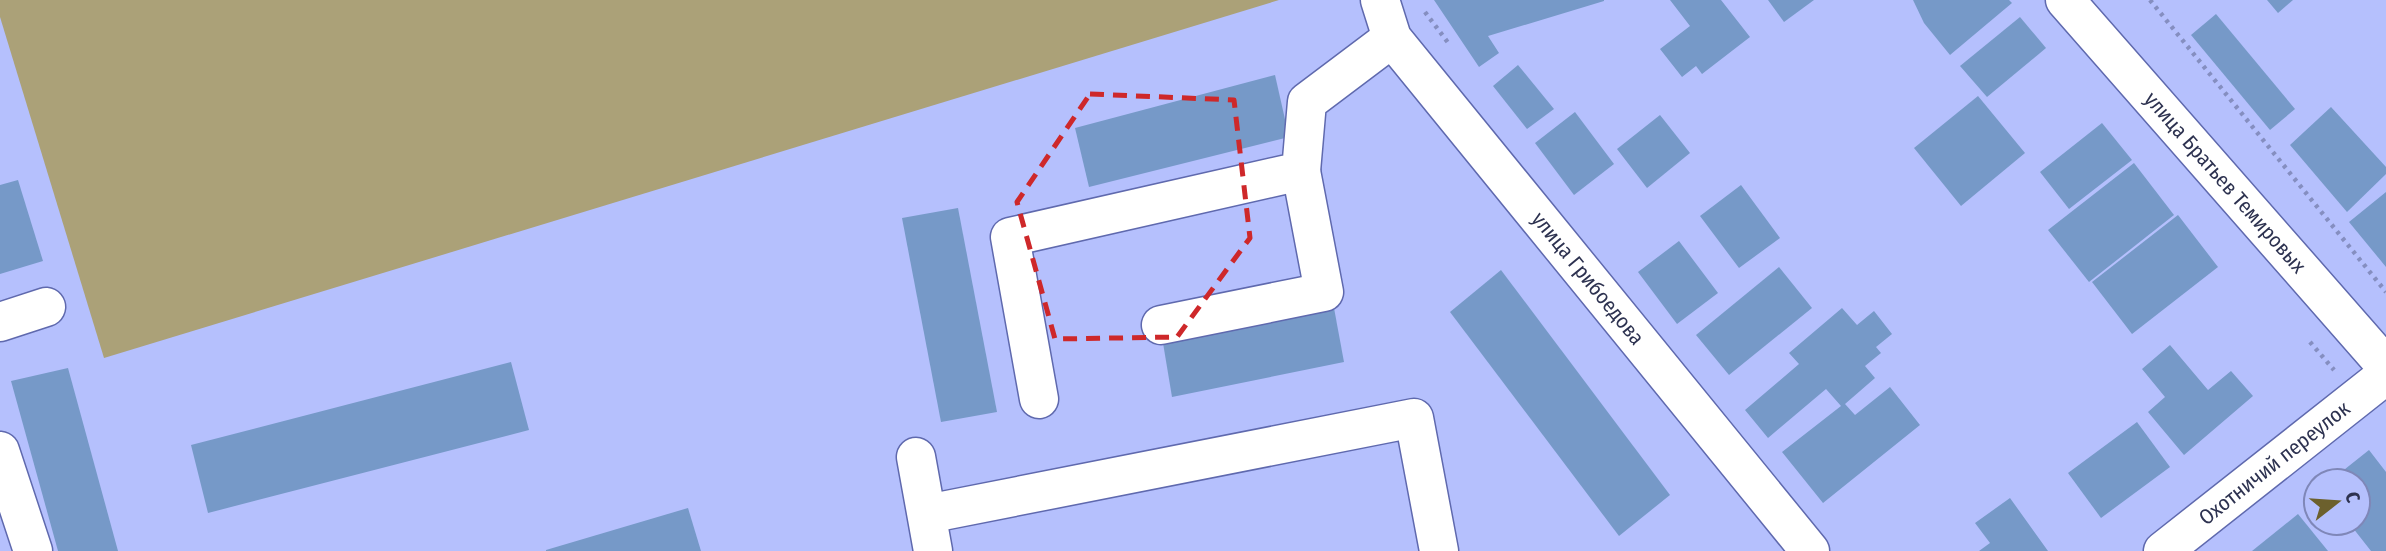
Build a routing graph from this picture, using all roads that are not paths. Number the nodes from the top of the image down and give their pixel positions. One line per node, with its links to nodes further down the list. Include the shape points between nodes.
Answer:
1 (1380, 0): 3 (street, улица Грибоедова)
2 (2065, 0): 8 (street, улица Братьев Темировых)
3 (1392, 38): 4 (street, via 1307,102); 17 (street, улица Грибоедова)
4 (1301, 171): 7 (street, via 1324,292); 10 (street, via 1010,237)
5 (46, 307): 6 (street)
6 (0, 322)
7 (1161, 326)
8 (2386, 366)
9 (2386, 375): 18 (street, Охотничий переулок)
10 (1039, 399)
11 (0, 451): 14 (street)
12 (916, 457): 13 (street)
13 (927, 514): 15 (street); 16 (street, via 1414,418)
14 (33, 551)
15 (933, 551)
16 (1439, 551)
17 (1810, 551)
18 (2163, 551)

